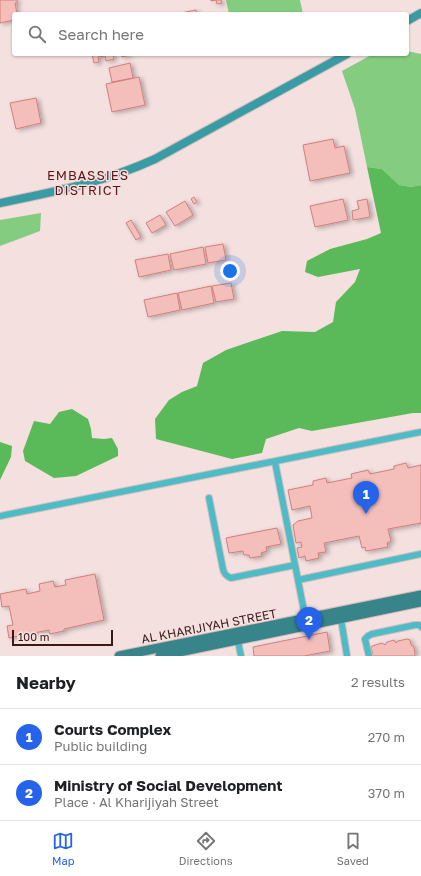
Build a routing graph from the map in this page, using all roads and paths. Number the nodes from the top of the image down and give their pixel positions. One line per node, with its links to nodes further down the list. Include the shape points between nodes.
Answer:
1 (421, 13): 2 (street)
2 (409, 20)
3 (343, 56): 4 (street, via 139,166 78,186)
4 (0, 203)
5 (421, 432): 6 (street)
6 (275, 462): 8 (street); 10 (street)
7 (209, 498): 10 (street, via 224,574 227,577)
8 (0, 516)
9 (421, 554): 11 (street)
10 (295, 565): 11 (street)
11 (298, 580): 19 (street)
12 (421, 595): 13 (main road, AL KHARIJIYAH STREET)
13 (408, 598): 14 (main road); 16 (main road, AL KHARIJIYAH STREET)
14 (421, 599)
15 (421, 602): 18 (main road, AL KHARIJIYAH STREET)
16 (366, 606): 17 (main road, AL KHARIJIYAH STREET); 18 (main road, via 344,615)
17 (315, 617): 18 (main road, via 336,616); 19 (main road, AL KHARIJIYAH STREET)
18 (341, 619): 19 (main road, AL KHARIJIYAH STREET); 29 (street)
19 (306, 622): 20 (main road, AL KHARIJIYAH STREET); 24 (main road, AL KHARIJIYAH STREET)
20 (274, 625): 22 (main road, AL KHARIJIYAH STREET); 24 (main road, via 266,630 243,636)
21 (421, 627): 30 (street, via 416,625 368,636 365,639)
22 (205, 639): 23 (main road, AL KHARIJIYAH STREET); 24 (main road)
23 (193, 641): 25 (main road, AL KHARIJIYAH STREET); 26 (main road, via 185,647)
24 (238, 641): 27 (main road, AL KHARIJIYAH STREET); 28 (street)
25 (119, 656)
26 (143, 656)
27 (160, 656)
28 (241, 656)
29 (347, 656)
30 (369, 656)

